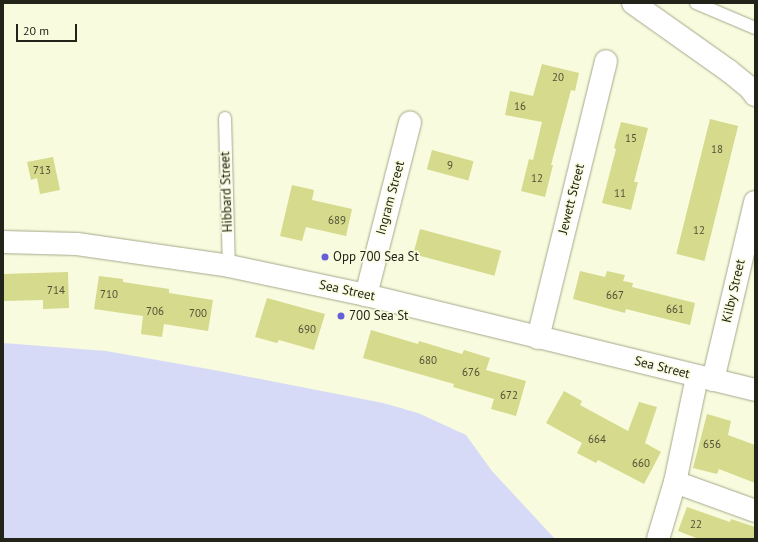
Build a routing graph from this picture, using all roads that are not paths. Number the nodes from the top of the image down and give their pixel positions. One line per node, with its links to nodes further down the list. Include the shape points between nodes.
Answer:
1 (696, 3): 3 (lane)
2 (638, 4): 5 (street, via 729,71)
3 (755, 28)
4 (606, 61): 12 (street, Jewett Street)
5 (755, 95)
6 (224, 118): 10 (lane, Hibbard Street)
7 (410, 123): 11 (street, Ingram Street)
8 (755, 202): 13 (street, Kilby Street)
9 (3, 242): 10 (street, Sea Street, via 77,244)
10 (229, 266): 11 (street, Sea Street)
11 (366, 295): 12 (street, Sea Street)
12 (538, 338): 13 (street, Sea Street)
13 (705, 378): 14 (street, Sea Street); 15 (street, Kilby Street)
14 (755, 390)
15 (675, 482): 16 (street); 17 (street, Kilby Street)
16 (755, 511)
17 (658, 539)

